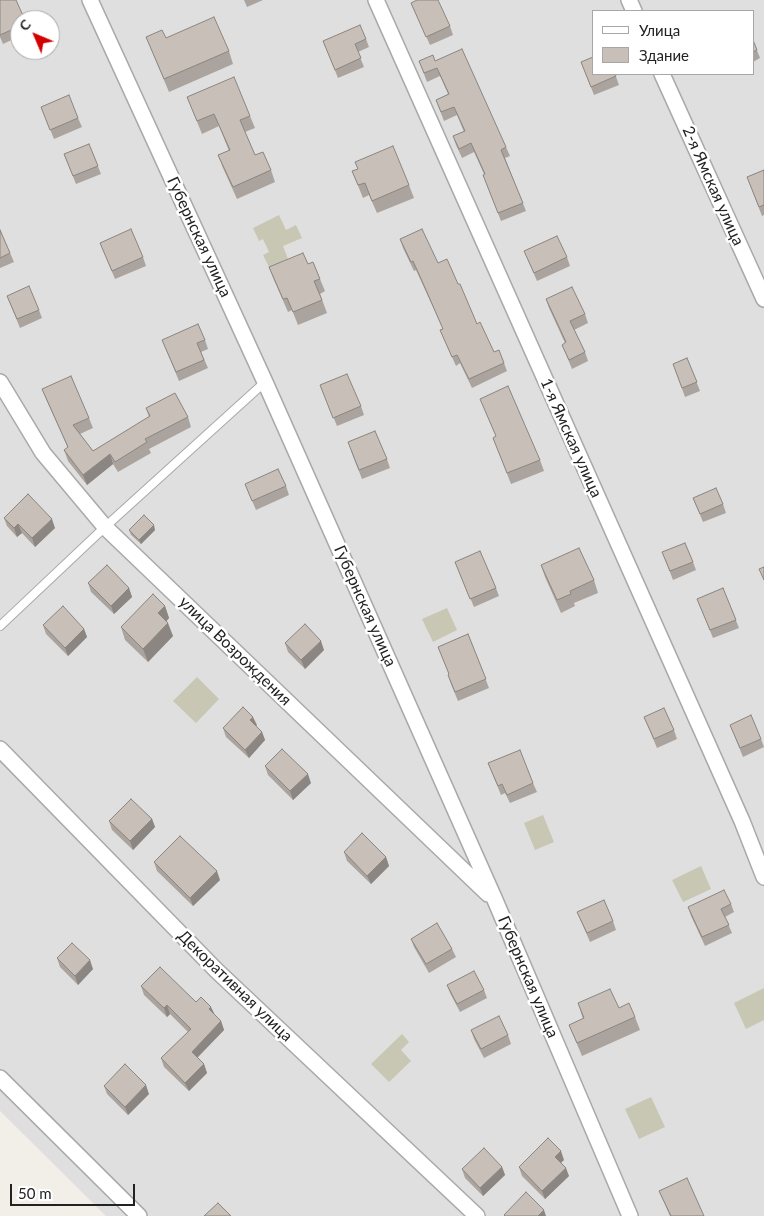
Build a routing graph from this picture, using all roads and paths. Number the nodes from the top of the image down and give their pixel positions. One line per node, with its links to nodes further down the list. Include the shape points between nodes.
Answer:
1 (90, 0): 6 (street, Губернская улица)
2 (376, 0): 10 (street, 1-я Ямская улица, via 742,821)
3 (662, 75): 4 (street, 2-я Ямская улица)
4 (764, 299)
5 (0, 382): 7 (street, улица Возрождения, via 42,453)
6 (266, 382): 7 (lane); 11 (street, Губернская улица)
7 (105, 527): 8 (lane); 11 (street, улица Возрождения)
8 (0, 626)
9 (0, 749): 14 (street, Декоративная улица, via 216,970)
10 (764, 877)
11 (495, 900): 15 (street, Губернская улица)
12 (0, 1078): 13 (street)
13 (139, 1216)
14 (477, 1216)
15 (630, 1216)

